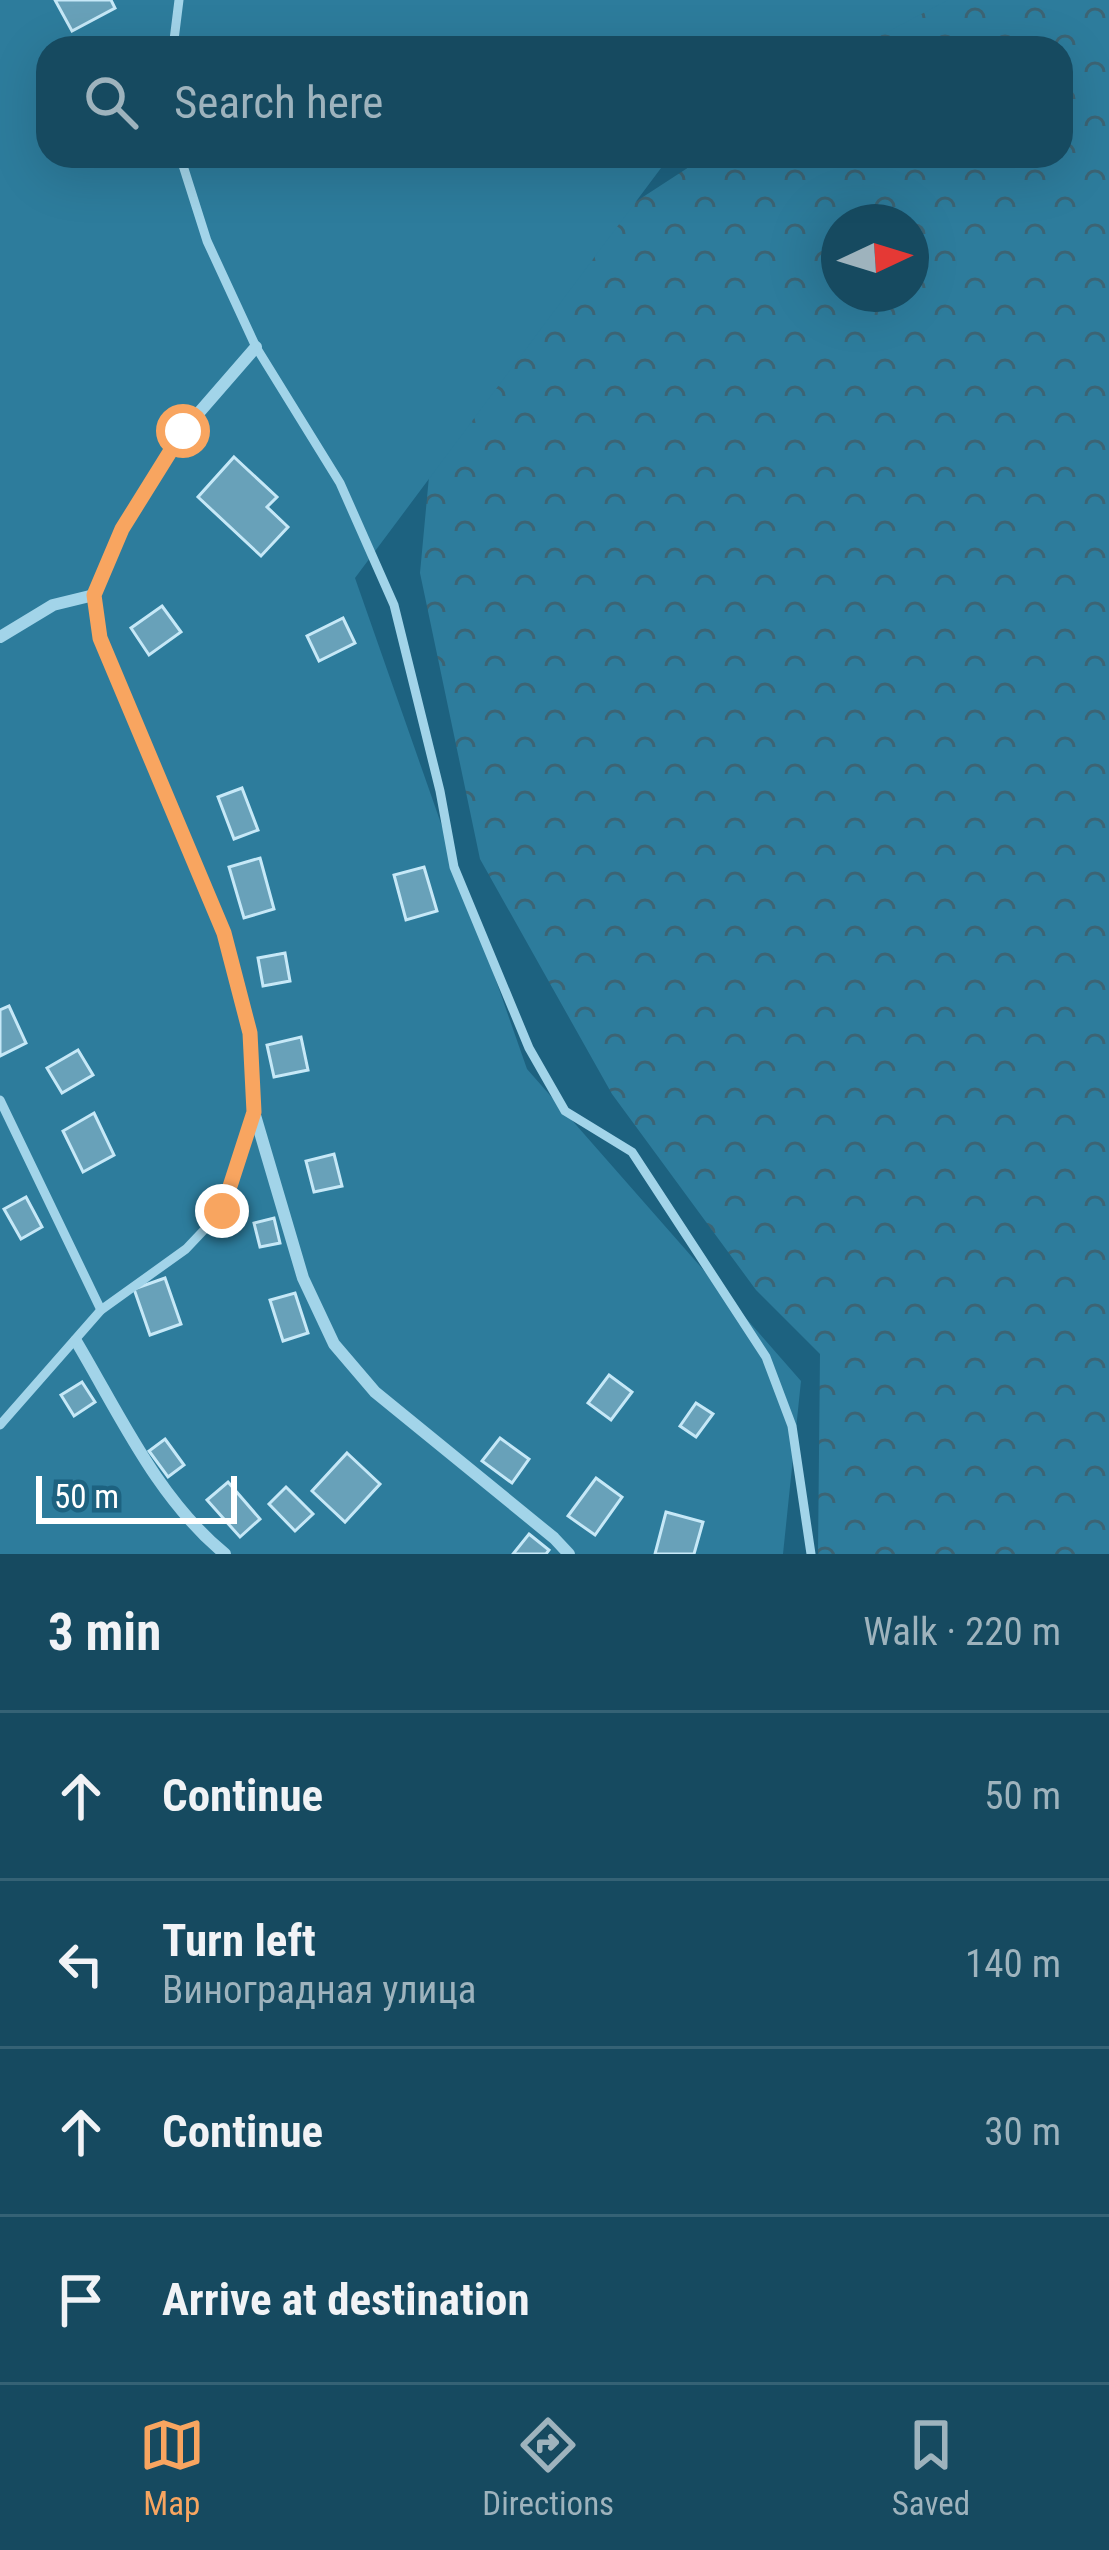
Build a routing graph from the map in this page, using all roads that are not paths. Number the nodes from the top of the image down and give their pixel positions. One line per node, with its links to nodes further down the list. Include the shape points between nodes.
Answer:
1 (179, 0): 2 (lane)
2 (174, 36)
3 (184, 168): 4 (lane)
4 (256, 347): 5 (street, via 183,431 122,529); 14 (lane, via 340,483 394,605 454,867 529,1048 566,1111 632,1152 766,1357 792,1426)
5 (94, 595): 6 (street, via 53,605); 8 (street, via 100,638 224,933 250,1033)
6 (0, 637)
7 (0, 1100): 9 (lane)
8 (254, 1112): 9 (lane, via 222,1211 186,1250); 13 (street, via 303,1278 334,1344 375,1392)
9 (101, 1310): 10 (lane)
10 (76, 1340): 11 (lane); 12 (street, via 160,1484)
11 (0, 1425)
12 (225, 1554)
13 (569, 1554)
14 (812, 1554)

